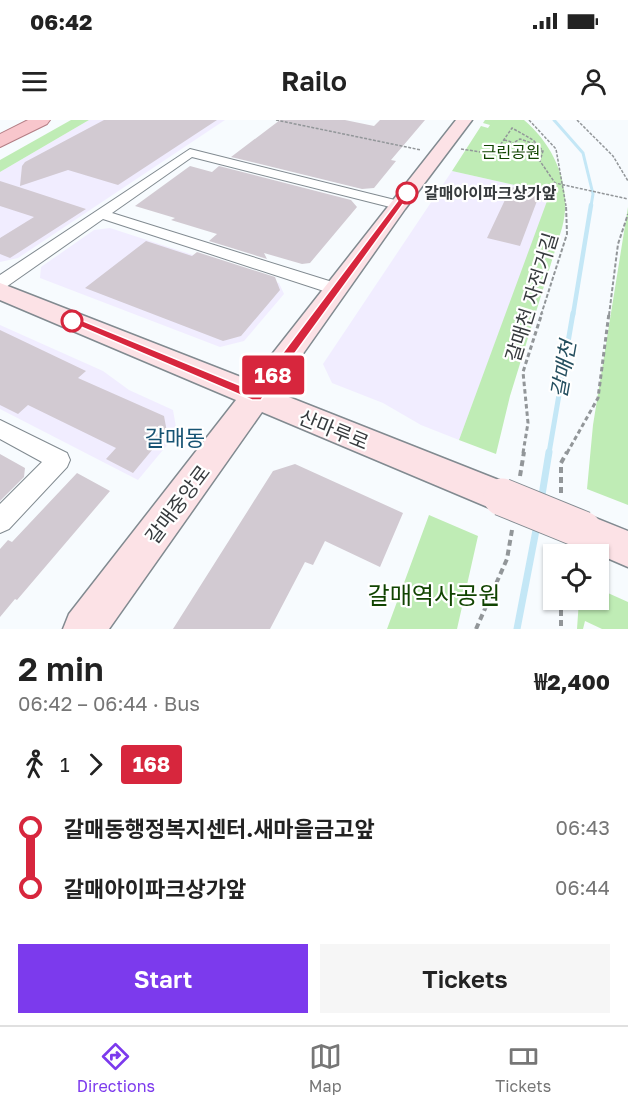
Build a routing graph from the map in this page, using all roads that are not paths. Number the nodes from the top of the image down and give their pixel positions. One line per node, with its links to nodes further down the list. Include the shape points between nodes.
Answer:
1 (41, 120): 3 (main road)
2 (464, 120): 4 (street, 갈매중앙로)
3 (0, 141)
4 (398, 205): 5 (street, via 190,153); 7 (street, 갈매중앙로)
5 (101, 214): 6 (street); 7 (street)
6 (0, 283)
7 (336, 289): 9 (street, 갈매중앙로)
8 (0, 291): 9 (street, 산마루로)
9 (257, 397): 12 (street, 산마루로, bridge); 13 (street, 갈매중앙로)
10 (0, 429): 11 (street, via 59,460)
11 (0, 521)
12 (628, 549)
13 (84, 629)

